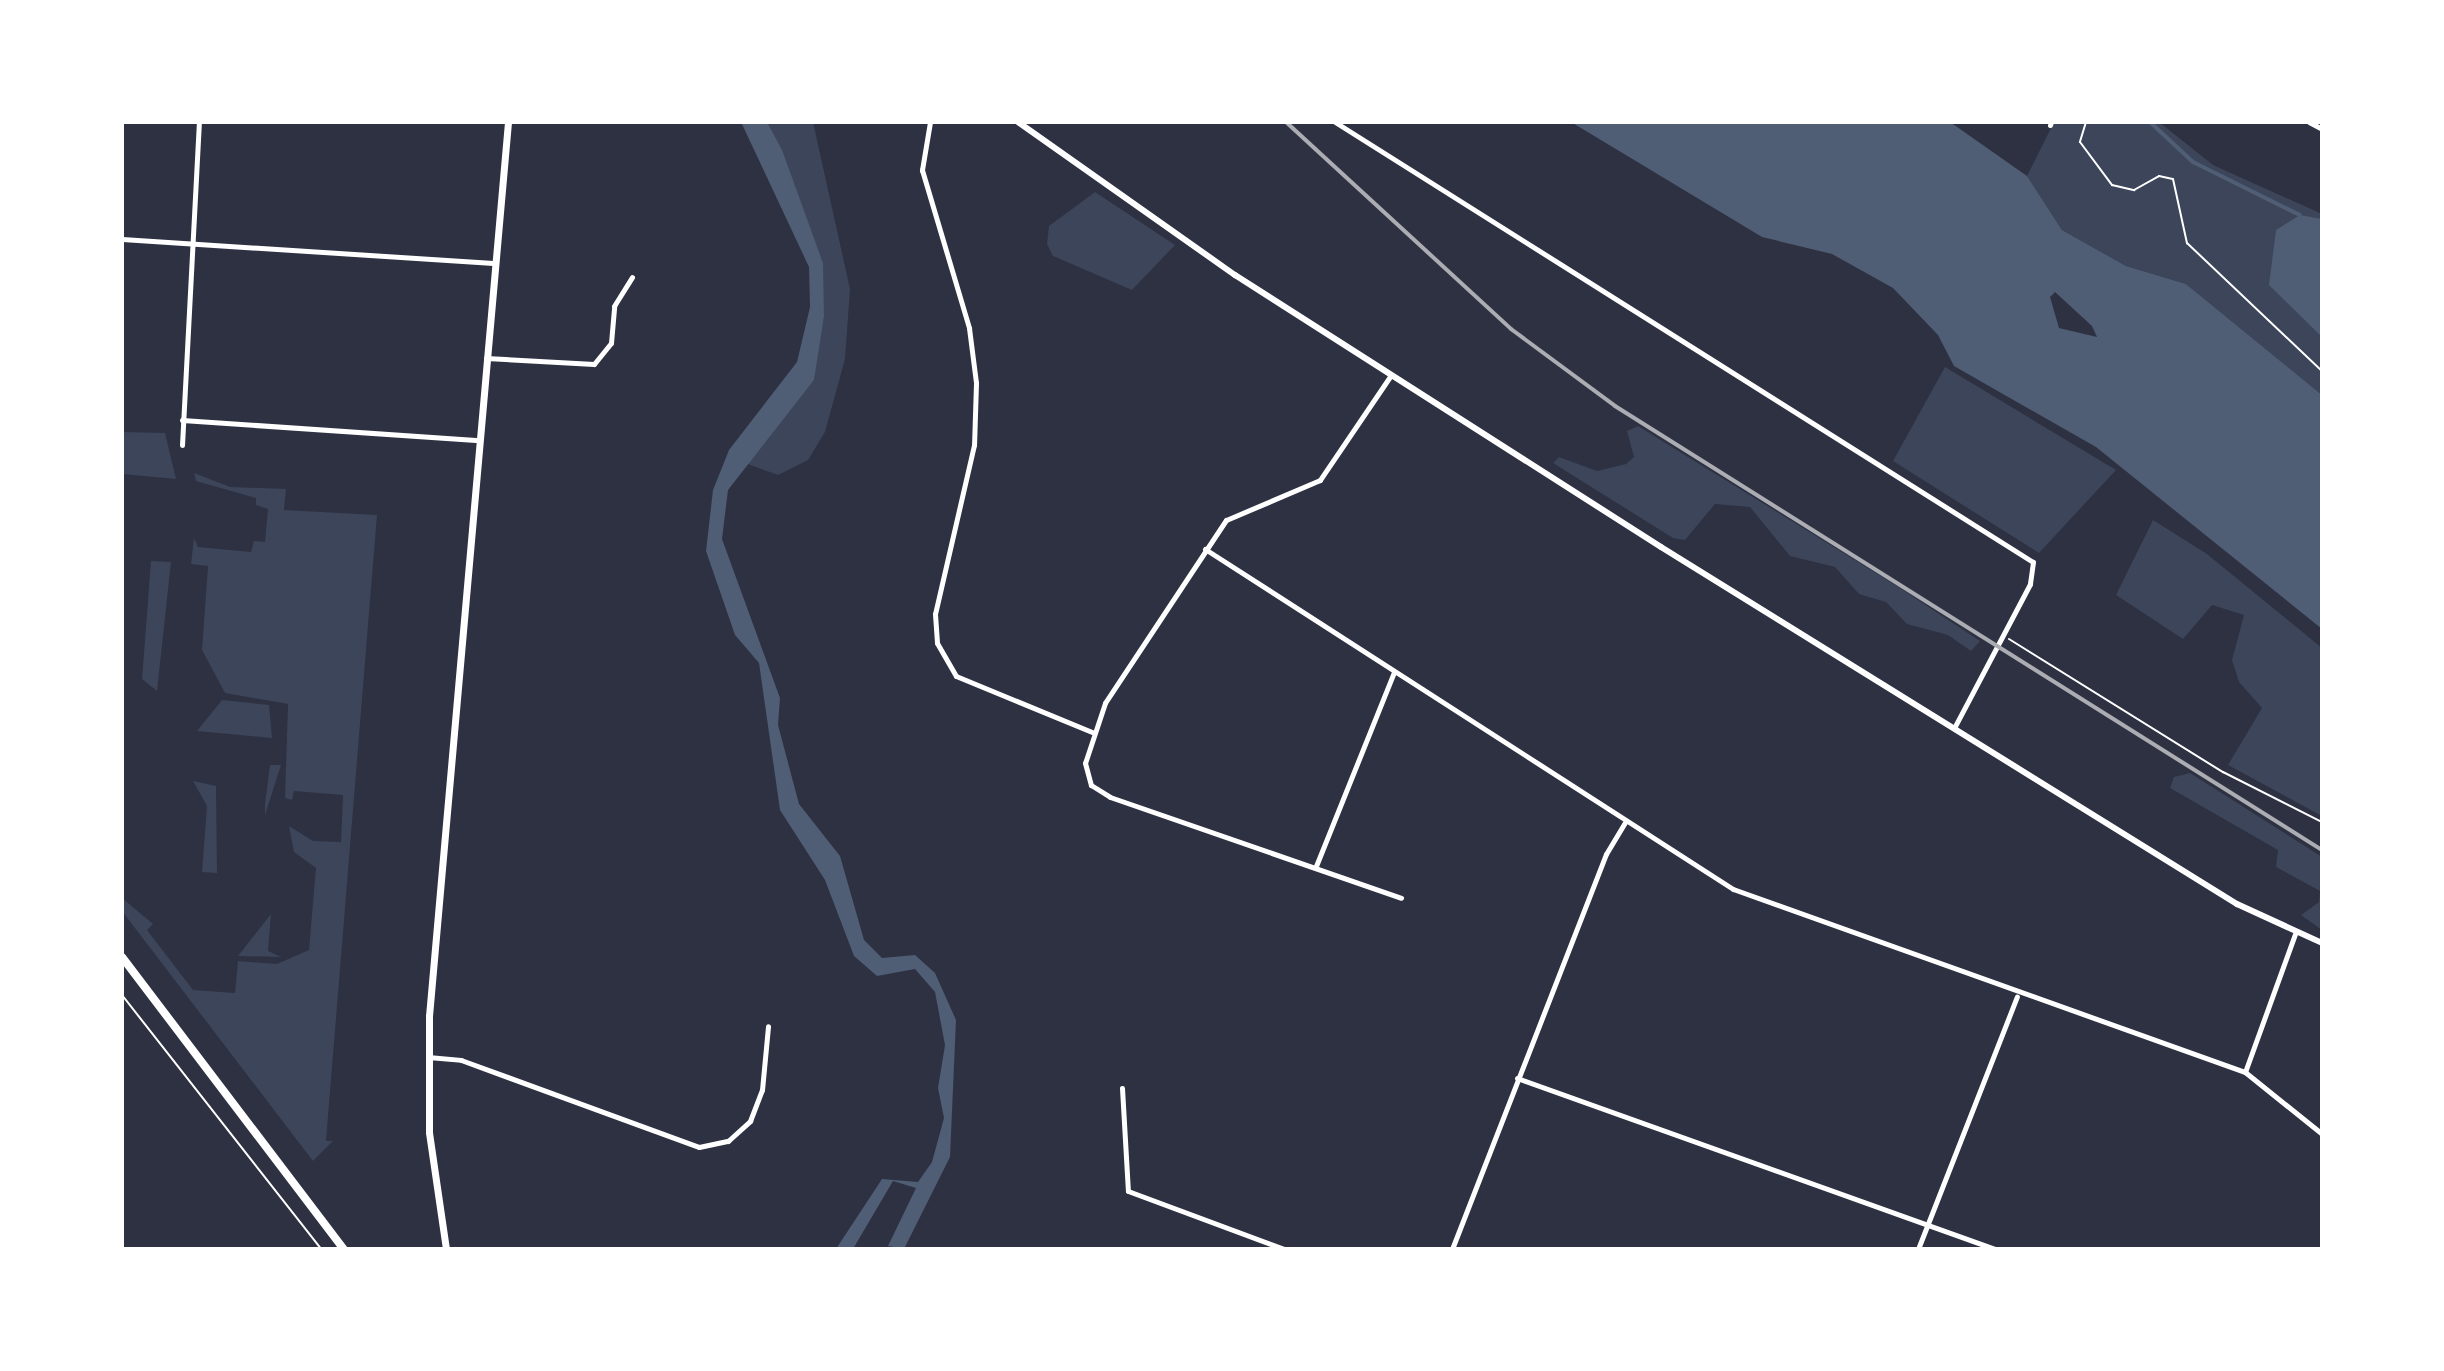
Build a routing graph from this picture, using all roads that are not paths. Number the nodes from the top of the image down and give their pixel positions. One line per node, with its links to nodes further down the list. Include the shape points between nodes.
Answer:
1 (199, 122): 9 (street)
2 (508, 122): 10 (main road)
3 (930, 122): 20 (street, via 922,170 969,328 976,383 974,445 935,614 937,643 956,676)
4 (1018, 122): 13 (street, via 1175,235)
5 (1335, 122): 19 (street, via 2033,562 2030,584)
6 (2309, 122): 7 (street)
7 (2322, 129)
8 (122, 239): 9 (street)
9 (192, 243): 10 (street); 14 (street)
10 (493, 263): 12 (main road)
11 (632, 277): 12 (street, via 614,306 611,343 594,364)
12 (485, 358): 15 (main road)
13 (1391, 375): 17 (street, via 1320,480 1238,512); 19 (street)
14 (182, 420): 15 (street); 16 (street)
15 (479, 440): 29 (main road)
16 (182, 445)
17 (1205, 549): 18 (street); 20 (street)
18 (1394, 672): 21 (street); 22 (street)
19 (1953, 729): 24 (street)
20 (1092, 732): 22 (street, via 1086,776 1100,792)
21 (1626, 821): 27 (street, via 1733,889); 31 (street, via 1606,854)
22 (1316, 866): 23 (street)
23 (1401, 898)
24 (2295, 934): 25 (street); 30 (street)
25 (2322, 943)
26 (122, 957): 35 (main road)
27 (2017, 997): 30 (street); 34 (street)
28 (768, 1026): 29 (street, via 762,1090 750,1121 728,1141 699,1147 461,1060)
29 (426, 1057): 36 (main road)
30 (2245, 1072): 33 (street)
31 (1517, 1078): 34 (street); 38 (street)
32 (1122, 1088): 37 (street, via 1129,1124 1122,1174 1133,1196)
33 (2322, 1134)
34 (1928, 1225): 39 (street); 40 (street)
35 (344, 1249)
36 (446, 1249)
37 (1284, 1249)
38 (1452, 1249)
39 (1918, 1249)
40 (1995, 1249)

